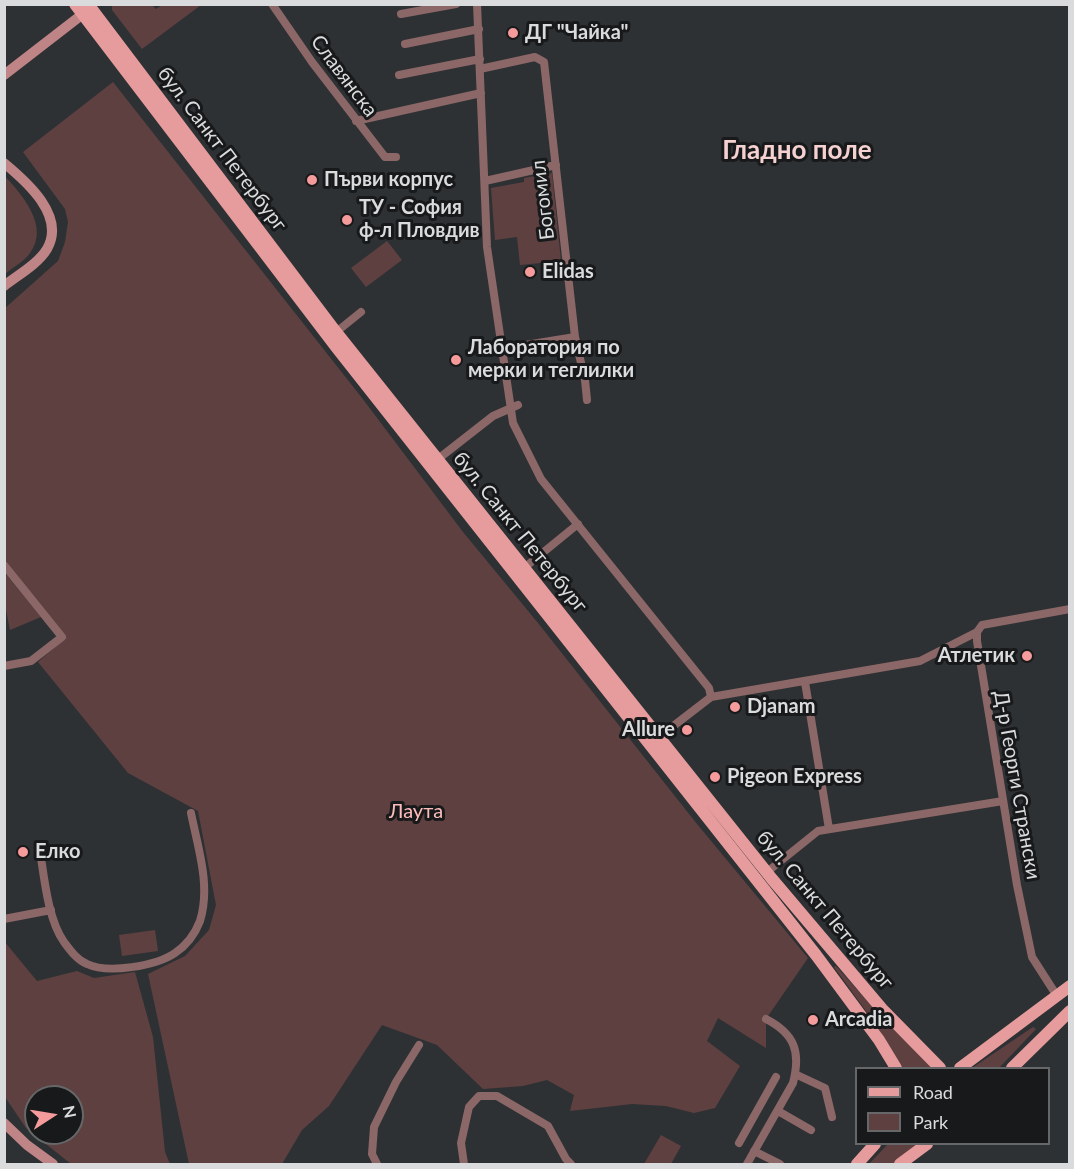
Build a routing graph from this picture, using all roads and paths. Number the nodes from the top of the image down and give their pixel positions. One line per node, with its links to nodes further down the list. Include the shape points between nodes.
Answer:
1 (272, 4): 14 (street, Славянска)
2 (456, 4): 5 (street)
3 (477, 4): 6 (street)
4 (86, 7): 10 (street); 22 (main road, бул. Санкт Петербург)
5 (401, 14)
6 (478, 29): 7 (street); 8 (street)
7 (405, 44)
8 (480, 58): 9 (street); 11 (street)
9 (480, 69): 13 (street); 17 (street, Богомил, via 535,57 544,62)
10 (9, 71): 12 (street)
11 (399, 75)
12 (4, 85)
13 (481, 93): 14 (street); 19 (street)
14 (356, 121): 16 (street, Славянска, via 385,157)
15 (4, 153): 18 (street)
16 (396, 157)
17 (556, 165): 19 (street); 23 (street, Богомил)
18 (8, 166): 20 (street, via 45,206 52,227 48,248)
19 (485, 181): 24 (street, via 487,247)
20 (4, 286)
21 (361, 312): 22 (street)
22 (332, 335): 27 (main road, бул. Санкт Петербург); 49 (main road, бул. Санкт Петербург, via 802,938)
23 (576, 337): 24 (street); 25 (street, Богомил)
24 (501, 349): 26 (street)
25 (587, 399)
26 (514, 406): 27 (street, via 494,416); 28 (street, via 513,423 541,480)
27 (438, 459): 30 (main road, бул. Санкт Петербург)
28 (578, 524): 30 (street); 35 (street, via 709,688)
29 (4, 565): 33 (street, via 62,637 31,661)
30 (524, 568): 36 (main road, бул. Санкт Петербург)
31 (1070, 609): 32 (street, via 1002,620 982,625)
32 (977, 632): 34 (street, via 920,661); 37 (street, Д-р Георги Странски)
33 (4, 666)
34 (805, 682): 35 (street); 39 (street)
35 (711, 697): 36 (street)
36 (659, 737): 41 (main road, бул. Санкт Петербург)
37 (1003, 801): 39 (street); 45 (street, Д-р Георги Странски, via 1032,957)
38 (191, 813): 42 (street, via 205,900 195,934 173,954 116,969 93,967 62,940)
39 (829, 829): 41 (street, via 818,831)
40 (39, 846): 42 (street)
41 (767, 872): 50 (main road, бул. Санкт Петербург, via 882,1009)
42 (51, 910): 43 (street)
43 (4, 919)
44 (1070, 986): 45 (main road)
45 (1057, 996): 51 (main road)
46 (1070, 1011): 52 (main road)
47 (766, 1019): 53 (street, via 782,1027 791,1038 796,1053)
48 (419, 1045): 64 (street, via 374,1127 372,1154)
49 (895, 1067)
50 (939, 1067)
51 (961, 1067)
52 (1013, 1067)
53 (795, 1074): 55 (street); 56 (street, via 825,1088)
54 (777, 1077): 59 (street)
55 (778, 1111): 58 (street); 62 (street)
56 (832, 1116)
57 (4, 1123): 63 (street)
58 (811, 1130)
59 (739, 1143)
60 (873, 1145): 69 (main road)
61 (924, 1145): 70 (main road)
62 (754, 1151): 67 (street); 68 (street)
63 (53, 1164)
64 (377, 1164)
65 (464, 1164): 66 (street, via 461,1143 469,1107 479,1096 497,1096 548,1126)
66 (571, 1164)
67 (747, 1164)
68 (780, 1164)
69 (857, 1164)
70 (900, 1164)

